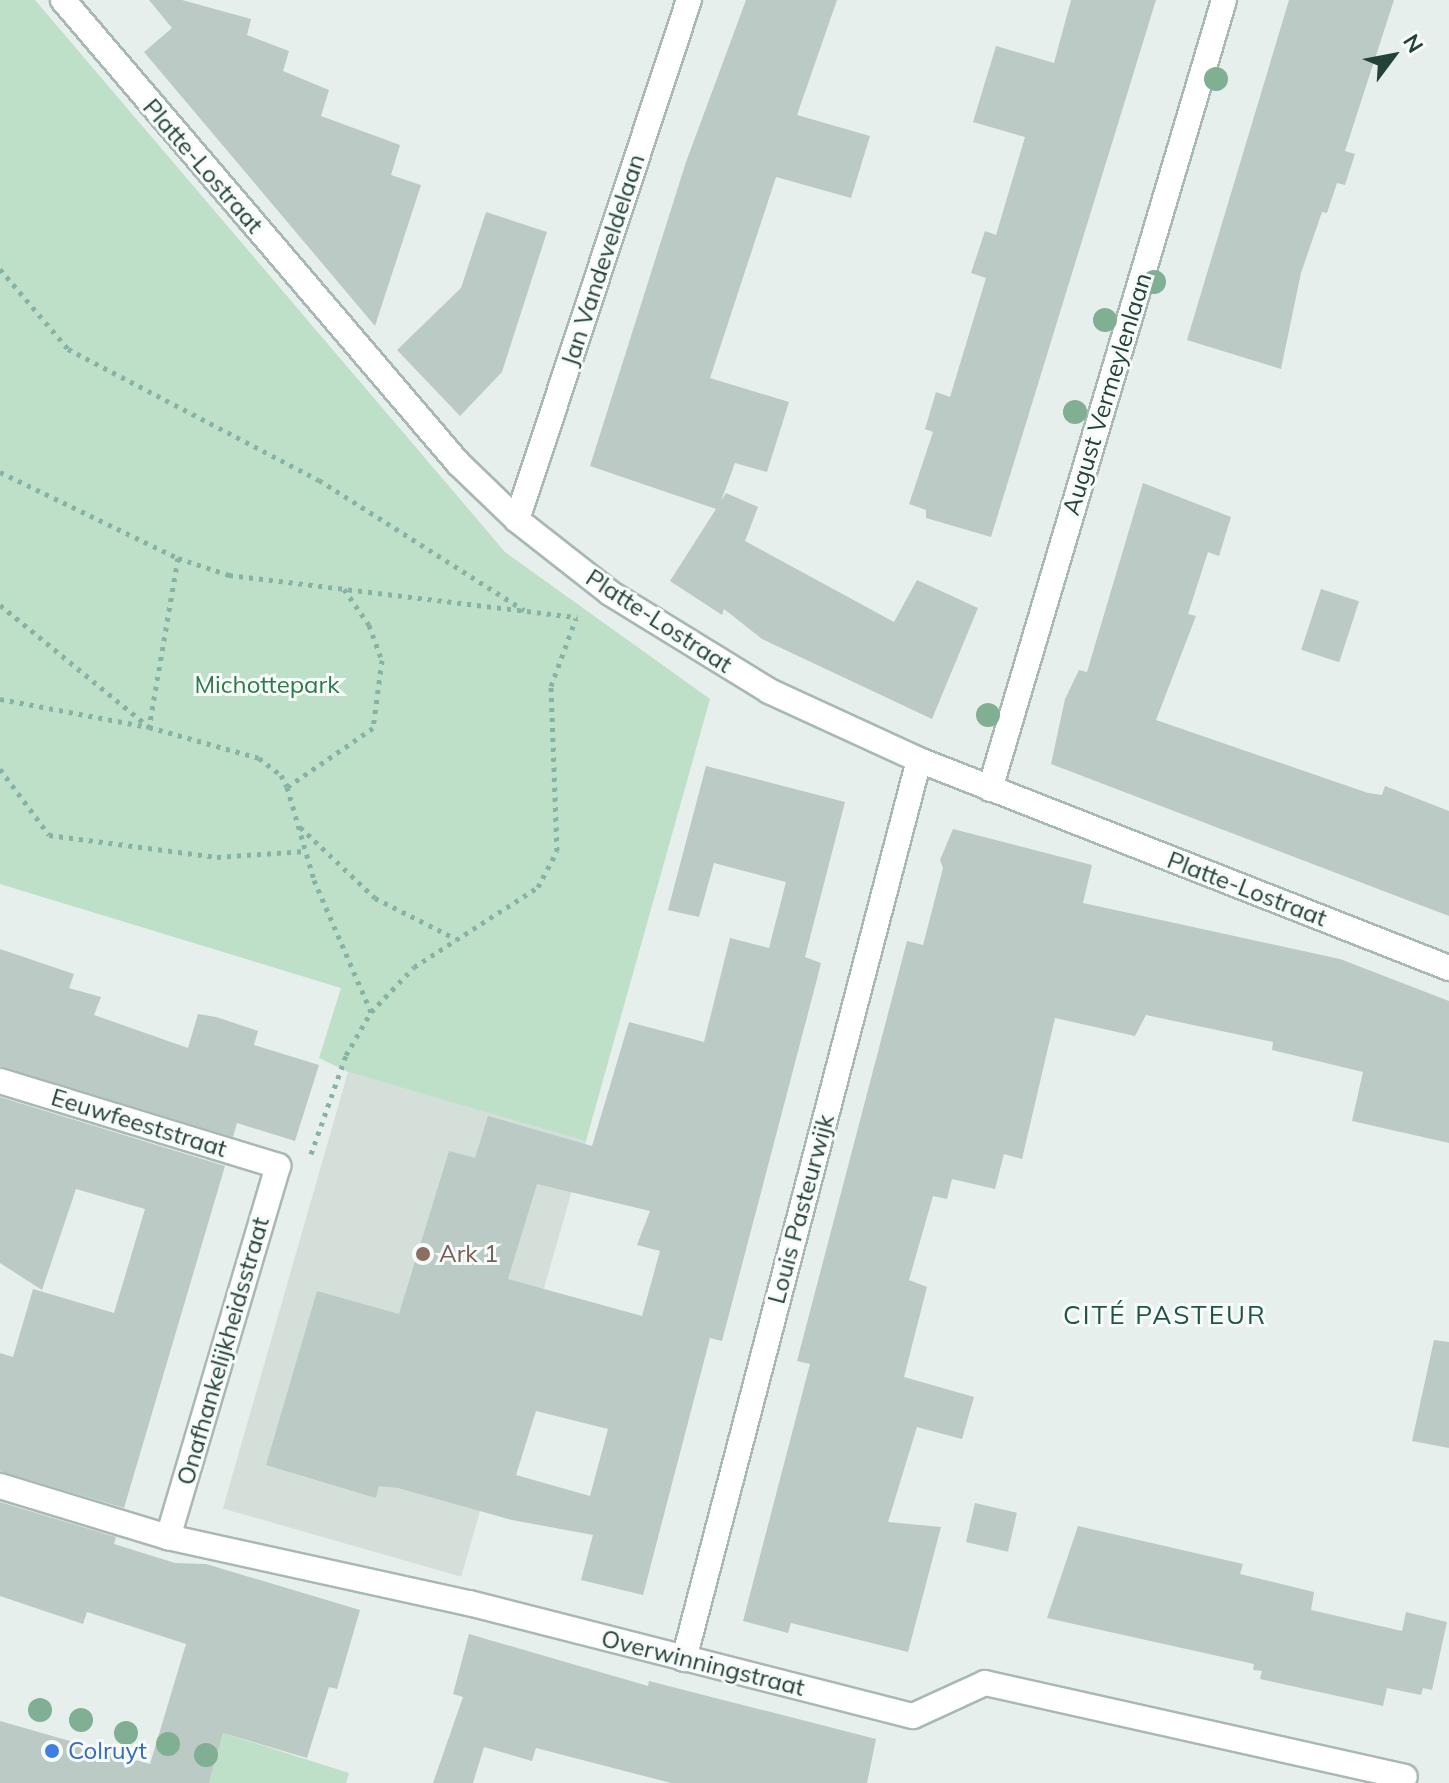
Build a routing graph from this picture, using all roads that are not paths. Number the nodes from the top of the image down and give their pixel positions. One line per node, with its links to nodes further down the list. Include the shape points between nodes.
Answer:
1 (63, 0): 4 (street, Platte-Lostraat, via 458,463)
2 (689, 0): 4 (street, Jan Vandeveldelaan)
3 (1224, 0): 6 (street, August Vermeylenlaan)
4 (517, 520): 5 (street, Platte-Lostraat, via 610,593 769,691)
5 (919, 760): 6 (street, Platte-Lostraat); 12 (street, Louis Pasteurwijk)
6 (990, 789): 7 (street, Platte-Lostraat)
7 (1449, 968)
8 (0, 1081): 9 (street, Eeuwfeeststraat)
9 (278, 1166): 11 (street, Onafhankelijkheidsstraat)
10 (0, 1486): 11 (street, Overwinningstraat)
11 (168, 1537): 12 (street, Overwinningstraat, via 469,1603)
12 (684, 1659): 13 (street, Overwinningstraat, via 913,1716 985,1683)
13 (1405, 1777)

